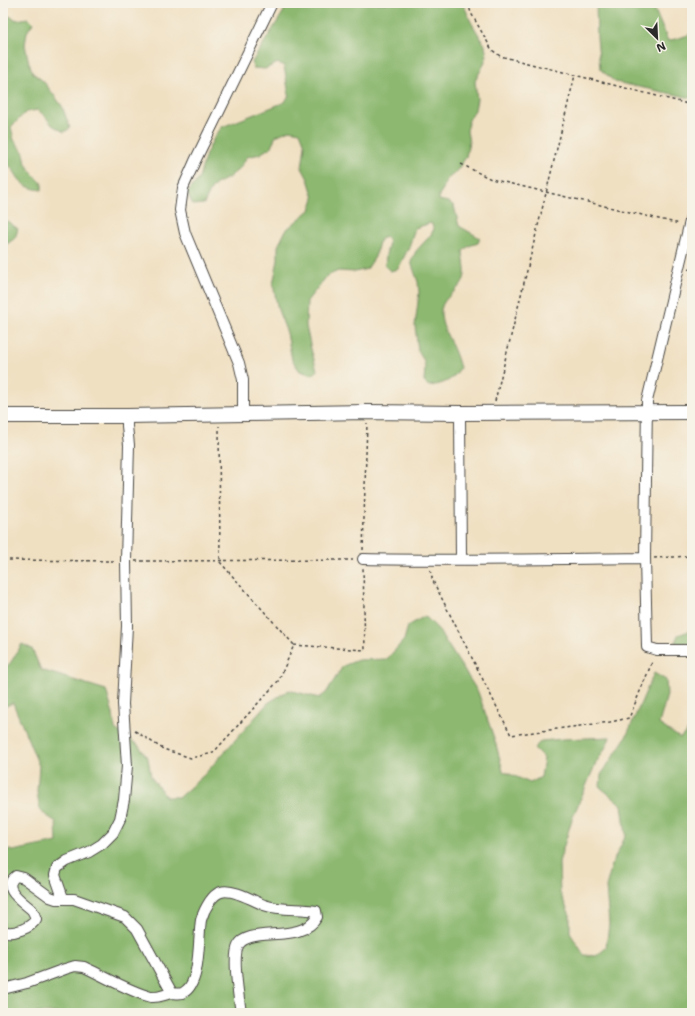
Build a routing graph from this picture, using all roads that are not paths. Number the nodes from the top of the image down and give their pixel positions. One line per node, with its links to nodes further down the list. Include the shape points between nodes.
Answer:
1 (272, 3): 5 (street, via 195,161 183,188 180,210 185,233 239,363 243,380)
2 (692, 214): 3 (street, via 648,394)
3 (646, 412): 4 (street); 6 (street); 9 (street)
4 (692, 412)
5 (243, 413): 6 (street); 8 (street)
6 (460, 413): 11 (street)
7 (3, 416): 8 (street)
8 (127, 416): 13 (street, via 127,626 123,704 127,766 124,800 120,819 112,834 102,844 57,868 55,875)
9 (645, 558): 11 (street); 12 (street, via 646,647 657,650)
10 (363, 559): 11 (street)
11 (461, 559)
12 (692, 650)
13 (63, 898): 14 (street, via 50,897 24,878 16,876 9,880 9,890 34,912 36,919 34,924 14,932); 16 (street, via 74,899 125,917 137,929)
14 (3, 931)
15 (3, 989): 16 (street, via 75,966 84,967 134,991 153,997)
16 (172, 993): 17 (street, via 183,993 193,981 201,920 205,908 214,896 222,891 235,893 266,906 316,911 314,923 307,927 290,933 254,936 242,940 237,947 236,964)
17 (241, 1013)

